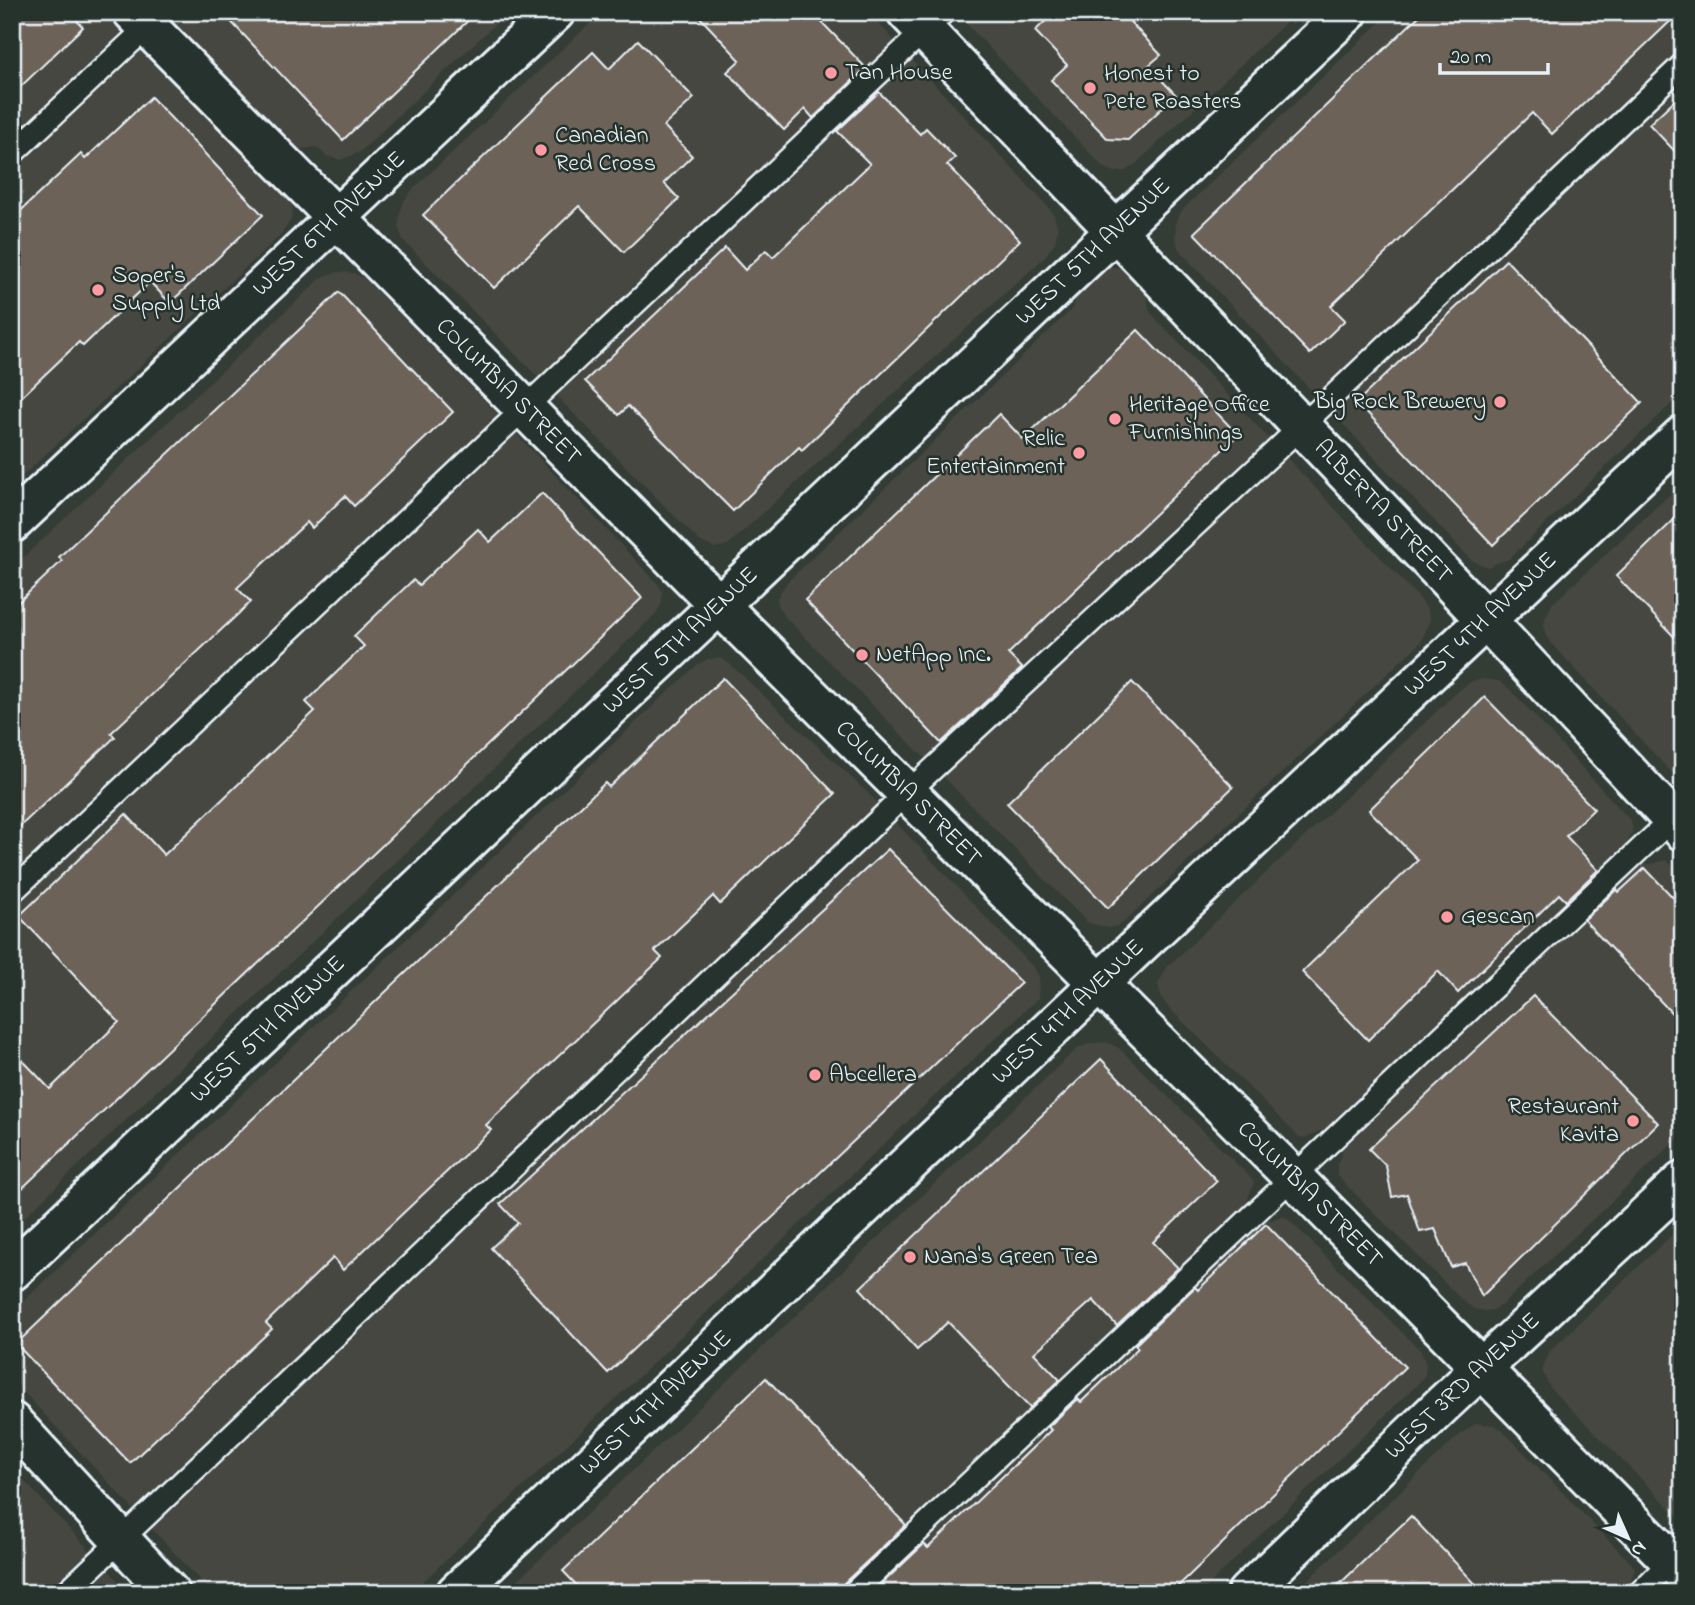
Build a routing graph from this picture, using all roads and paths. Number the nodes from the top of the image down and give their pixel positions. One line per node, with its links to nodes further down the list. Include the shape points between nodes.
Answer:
1 (555, 12): 7 (street, WEST 6TH AVENUE)
2 (1348, 12): 8 (street, WEST 5TH AVENUE)
3 (148, 17): 6 (lane); 7 (street, COLUMBIA STREET)
4 (925, 18): 8 (street, ALBERTA STREET); 9 (lane)
5 (1683, 64): 10 (lane)
6 (12, 154)
7 (338, 218): 9 (street, COLUMBIA STREET); 12 (street, WEST 6TH AVENUE)
8 (1115, 231): 10 (street, ALBERTA STREET); 13 (street, WEST 5TH AVENUE)
9 (526, 409): 13 (street, COLUMBIA STREET); 17 (lane)
10 (1301, 426): 14 (street, ALBERTA STREET); 15 (lane)
11 (1683, 435): 14 (street, WEST 4TH AVENUE)
12 (12, 523)
13 (718, 604): 15 (street, COLUMBIA STREET); 21 (street, WEST 5TH AVENUE)
14 (1486, 620): 16 (street, ALBERTA STREET); 18 (street, WEST 4TH AVENUE)
15 (908, 792): 18 (street, COLUMBIA STREET); 24 (lane)
16 (1677, 825): 19 (lane)
17 (12, 892)
18 (1099, 984): 19 (street, COLUMBIA STREET); 28 (street, WEST 4TH AVENUE)
19 (1293, 1177): 22 (street, COLUMBIA STREET); 29 (lane)
20 (1683, 1181): 22 (street, WEST 3RD AVENUE)
21 (12, 1271)
22 (1482, 1369): 25 (street, COLUMBIA STREET); 30 (street, WEST 3RD AVENUE)
23 (12, 1422): 24 (street)
24 (121, 1540): 26 (lane); 27 (street)
25 (1677, 1567): 31 (lane)
26 (65, 1593)
27 (170, 1593)
28 (456, 1593)
29 (853, 1593)
30 (1247, 1593)
31 (1639, 1593)

